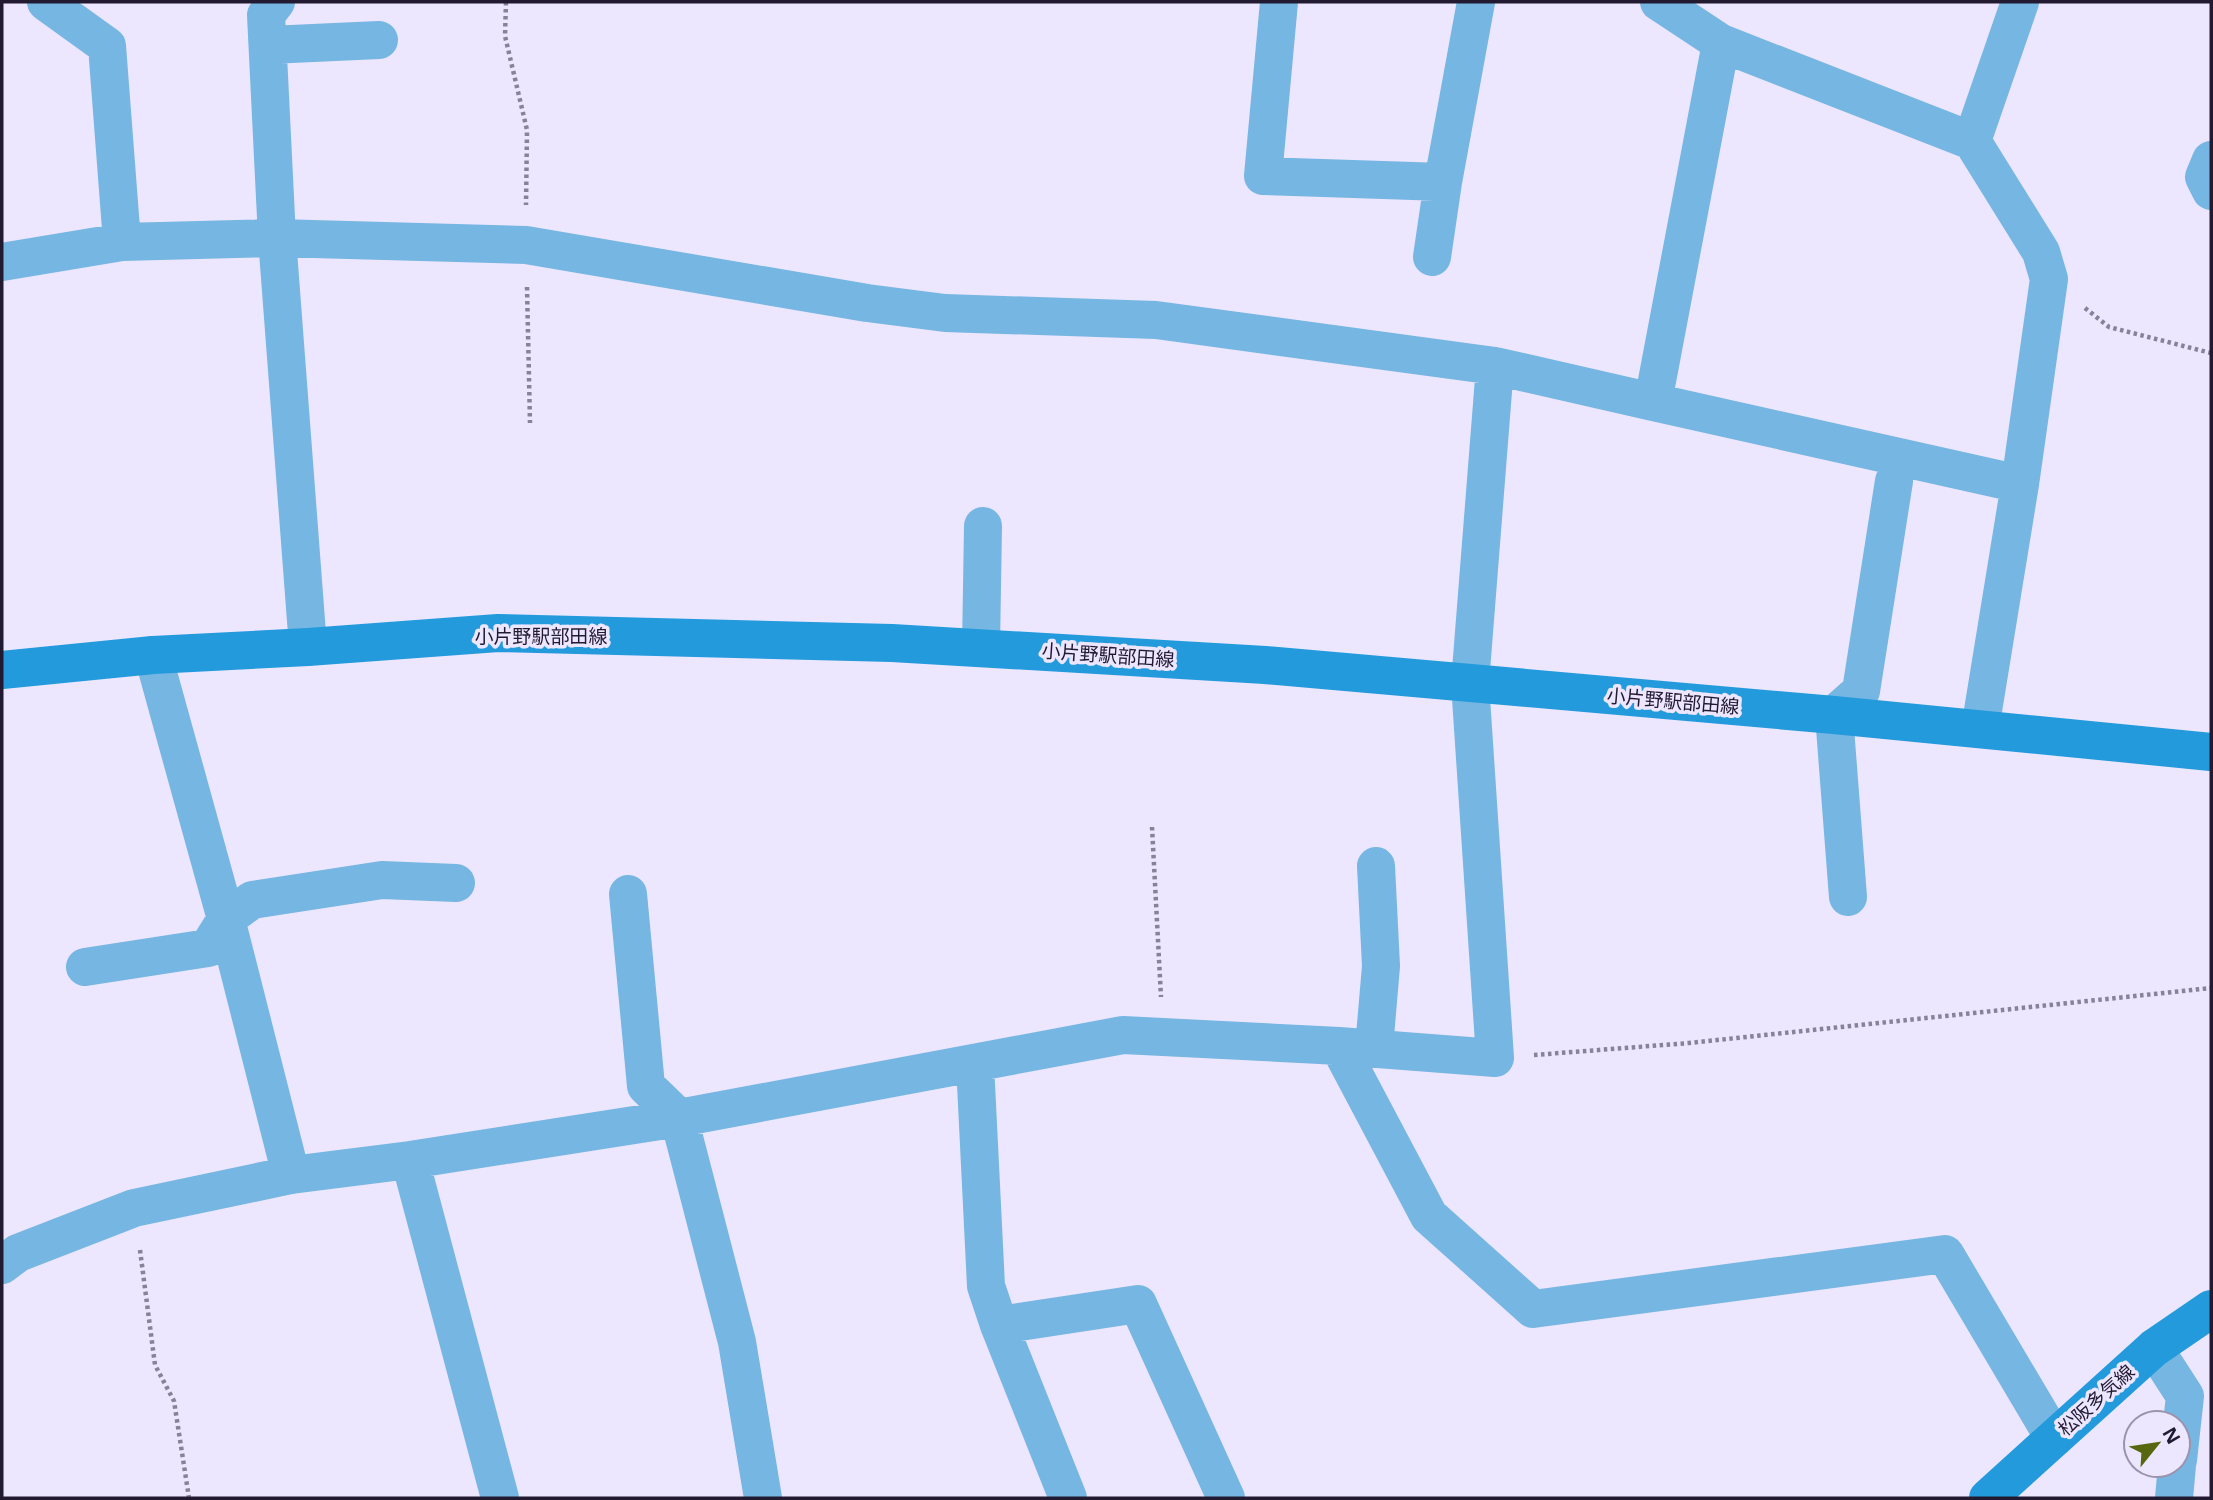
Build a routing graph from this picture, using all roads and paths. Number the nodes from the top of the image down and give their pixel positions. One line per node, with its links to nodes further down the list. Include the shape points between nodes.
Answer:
1 (46, 2): 16 (street, via 107,46)
2 (276, 2): 10 (street, via 266,15)
3 (1279, 2): 13 (street, via 1263,176)
4 (1476, 2): 13 (street)
5 (1658, 2): 9 (street)
6 (1706, 2): 9 (street)
7 (2020, 2): 11 (street)
8 (379, 40): 10 (street)
9 (1721, 43): 11 (street); 22 (street)
10 (269, 45): 15 (street)
11 (1972, 141): 19 (street, via 2041,252)
12 (2211, 160): 14 (street, via 2204,177)
13 (1443, 182): 17 (street)
14 (2211, 191)
15 (277, 238): 16 (street); 21 (street, via 526,245 945,313 1156,320); 26 (street)
16 (122, 242): 18 (street)
17 (1432, 257)
18 (2, 262)
19 (2049, 279): 20 (path, via 2109,327); 24 (street)
20 (2211, 353)
21 (1495, 366): 22 (street); 30 (street)
22 (1653, 402): 24 (street)
23 (1894, 481): 31 (street, via 1861,691)
24 (2020, 484): 32 (street)
25 (983, 526): 27 (street)
26 (308, 647): 27 (main road, 小片野駅部田線, via 498,633); 28 (main road, 小片野駅部田線)
27 (981, 647): 30 (main road, 小片野駅部田線)
28 (153, 655): 29 (main road, 小片野駅部田線); 39 (street)
29 (2, 670)
30 (1470, 683): 31 (main road, 小片野駅部田線); 44 (street)
31 (1834, 715): 32 (main road, 小片野駅部田線); 38 (street)
32 (1980, 729): 33 (main road, 小片野駅部田線)
33 (2211, 752)
34 (1152, 827): 42 (path)
35 (1376, 866): 43 (street, via 1381,966)
36 (456, 883): 39 (street, via 382,880 252,900)
37 (628, 894): 46 (street, via 646,1086)
38 (1848, 897)
39 (226, 919): 40 (street, via 208,948); 48 (street)
40 (85, 967)
41 (2211, 988): 44 (path, via 1689,1043)
42 (1163, 1037): 43 (street); 45 (street, via 1123,1035)
43 (1357, 1047): 44 (street); 55 (street, via 1429,1216 1532,1309 1945,1254)
44 (1494, 1058)
45 (975, 1064): 46 (street); 52 (street, via 986,1286)
46 (678, 1118): 47 (street); 59 (street, via 737,1342)
47 (410, 1160): 48 (street); 58 (street)
48 (291, 1175): 49 (street)
49 (134, 1208): 50 (street, via 18,1253); 57 (path, via 155,1365 174,1401)
50 (2, 1265)
51 (2211, 1309): 53 (main road, 松阪多気線)
52 (999, 1325): 60 (street); 61 (street, via 1138,1304)
53 (2154, 1348): 54 (street, via 2185,1396); 55 (main road, 松阪多気線)
54 (2184, 1409)
55 (2054, 1438): 62 (main road, 松阪多気線)
56 (2176, 1479): 63 (street)
57 (189, 1498)
58 (500, 1498)
59 (763, 1498)
60 (1068, 1498)
61 (1226, 1498)
62 (1988, 1498)
63 (2174, 1498)

